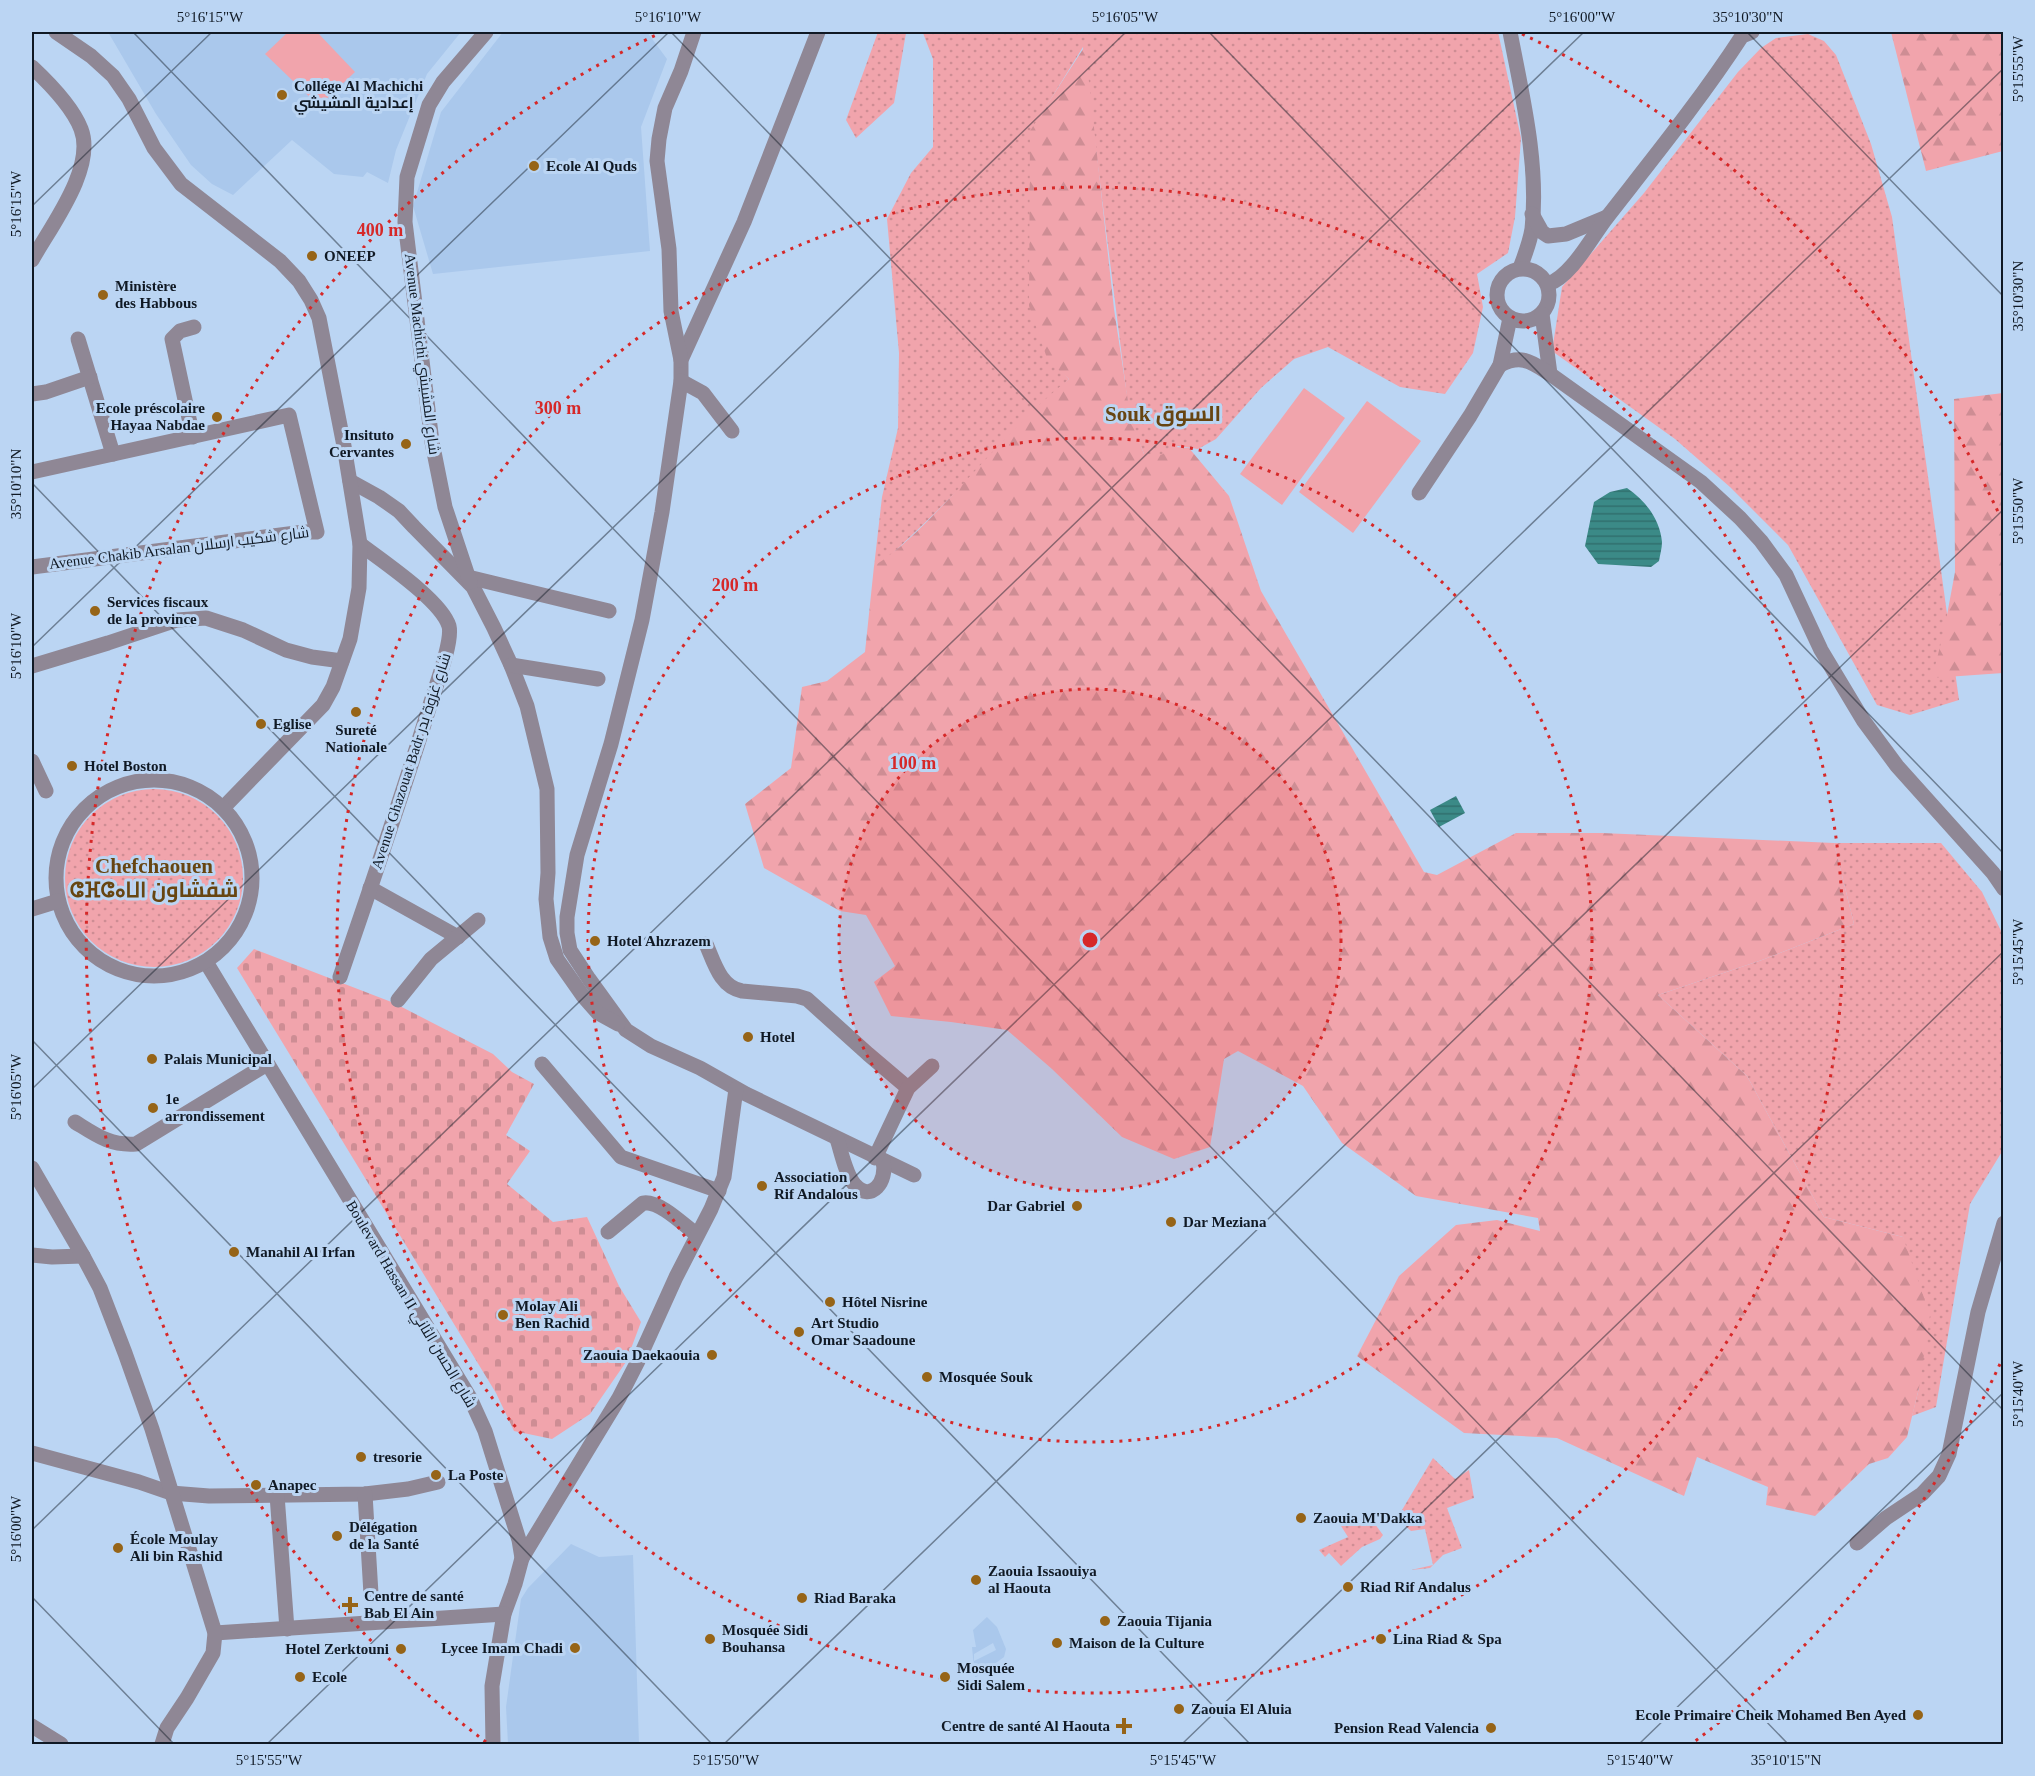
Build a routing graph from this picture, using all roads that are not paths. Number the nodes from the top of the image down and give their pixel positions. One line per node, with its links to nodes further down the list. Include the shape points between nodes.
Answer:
1 (56, 32): 27 (street, via 113,76 154,148 181,184 280,261 312,300 326,349)
2 (486, 32): 31 (street, Avenue Machichi شارع المشيشي, via 443,82 429,105 407,177 405,222 432,442 445,507)
3 (694, 32): 17 (street, via 665,108 657,160 670,260 671,311)
4 (818, 32): 17 (street, via 744,222)
5 (1510, 32): 8 (street, via 1529,141)
6 (1745, 33): 9 (street, via 1695,105)
7 (32, 67): 10 (street, via 72,113 81,130 84,150 83,166 69,197)
8 (1532, 213): 9 (street, via 1548,236 1566,234); 11 (street, via 1532,228)
9 (1607, 217): 12 (street, via 1578,258 1561,277)
10 (32, 260)
11 (1520, 268): 12 (street, via 1531,269); 14 (street, via 1501,279 1497,290 1497,301)
12 (1548, 284): 13 (street, via 1548,306)
13 (1542, 314): 14 (street, via 1532,320); 19 (street)
14 (1510, 318): 18 (street)
15 (194, 327): 24 (street, via 180,331 172,339)
16 (78, 339): 20 (street)
17 (681, 360): 21 (street)
18 (1500, 365): 19 (street, via 1511,359 1523,359); 28 (street)
19 (1550, 374): 41 (street, via 1701,482 1761,541 1786,575 1821,650 1863,720 1897,766)
20 (90, 377): 22 (street); 25 (street)
21 (681, 381): 23 (street, via 703,393); 50 (street, via 642,620 611,744 577,855 567,917 570,950)
22 (32, 394)
23 (732, 431)
24 (193, 437): 25 (street); 30 (street, Avenue Chakib Arsalan شارع شكيب ارسلان, via 290,415 317,532)
25 (113, 454): 26 (street)
26 (32, 472)
27 (350, 481): 29 (street); 31 (street, via 399,511)
28 (1419, 493)
29 (360, 544): 33 (street, via 359,588); 40 (street, Avenue Ghazouat Badr شارع غزوة بدر, via 429,598 446,618 450,632 419,742)
30 (32, 567)
31 (470, 582): 32 (street); 34 (street)
32 (609, 611)
33 (342, 661): 35 (street, via 285,650 206,618 177,620); 39 (street, via 323,705)
34 (511, 665): 36 (street); 50 (street, via 527,706 547,789 546,899 550,937 557,959 583,996 598,1013)
35 (32, 666)
36 (598, 679)
37 (32, 761): 38 (street)
38 (46, 790)
39 (223, 808): 42 (street, via 192,787 175,782 129,783 103,794 88,804 66,833 56,866); 47 (street, via 246,842 253,882 243,921 233,938)
40 (370, 888): 45 (street); 48 (street, Avenue Ghazouat Badr شارع غزوة بدر)
41 (2004, 889)
42 (58, 901): 43 (street); 47 (street, via 77,940 111,967 154,977 181,973)
43 (32, 909)
44 (478, 920): 45 (street)
45 (458, 937): 49 (street, via 431,959)
46 (706, 944): 54 (street, via 720,976 735,990 807,999)
47 (206, 962): 51 (street, Boulevard Hassan II شارع الحسن الثاني)
48 (340, 977)
49 (398, 1000)
50 (621, 1025): 55 (street, via 651,1046)
51 (267, 1064): 56 (street, via 136,1144 110,1142); 73 (street, Boulevard Hassan II شارع الحسن الثاني, via 470,1398 485,1431)
52 (542, 1064): 61 (street, via 621,1157)
53 (932, 1066): 54 (street)
54 (908, 1088): 58 (street)
55 (736, 1089): 57 (street); 61 (street)
56 (75, 1122)
57 (837, 1139): 58 (street); 58 (street, via 850,1178 860,1189 873,1190 882,1183 885,1172)
58 (879, 1160): 60 (street)
59 (32, 1168): 66 (street)
60 (914, 1175)
61 (719, 1191): 64 (street)
62 (2004, 1223): 72 (street, via 1978,1312 1949,1454 1939,1476 1922,1494)
63 (608, 1232): 64 (street, via 643,1203 650,1202)
64 (697, 1235): 73 (street, via 619,1398)
65 (32, 1255): 66 (street)
66 (83, 1256): 69 (street, via 125,1353)
67 (32, 1453): 69 (street)
68 (438, 1482): 70 (street)
69 (171, 1493): 71 (street, via 209,1497); 77 (street)
70 (365, 1494): 71 (street); 74 (street)
71 (277, 1495): 76 (street)
72 (1857, 1543)
73 (522, 1558): 75 (street, Boulevard Hassan II شارع الحسن الثاني)
74 (371, 1594)
75 (504, 1614): 76 (street); 81 (street, Boulevard Hassan II شارع الحسن الثاني, via 492,1686)
76 (286, 1629): 77 (street)
77 (215, 1633): 80 (street, via 213,1653 167,1728)
78 (32, 1726): 79 (street)
79 (61, 1744)
80 (162, 1744)
81 (493, 1744)

